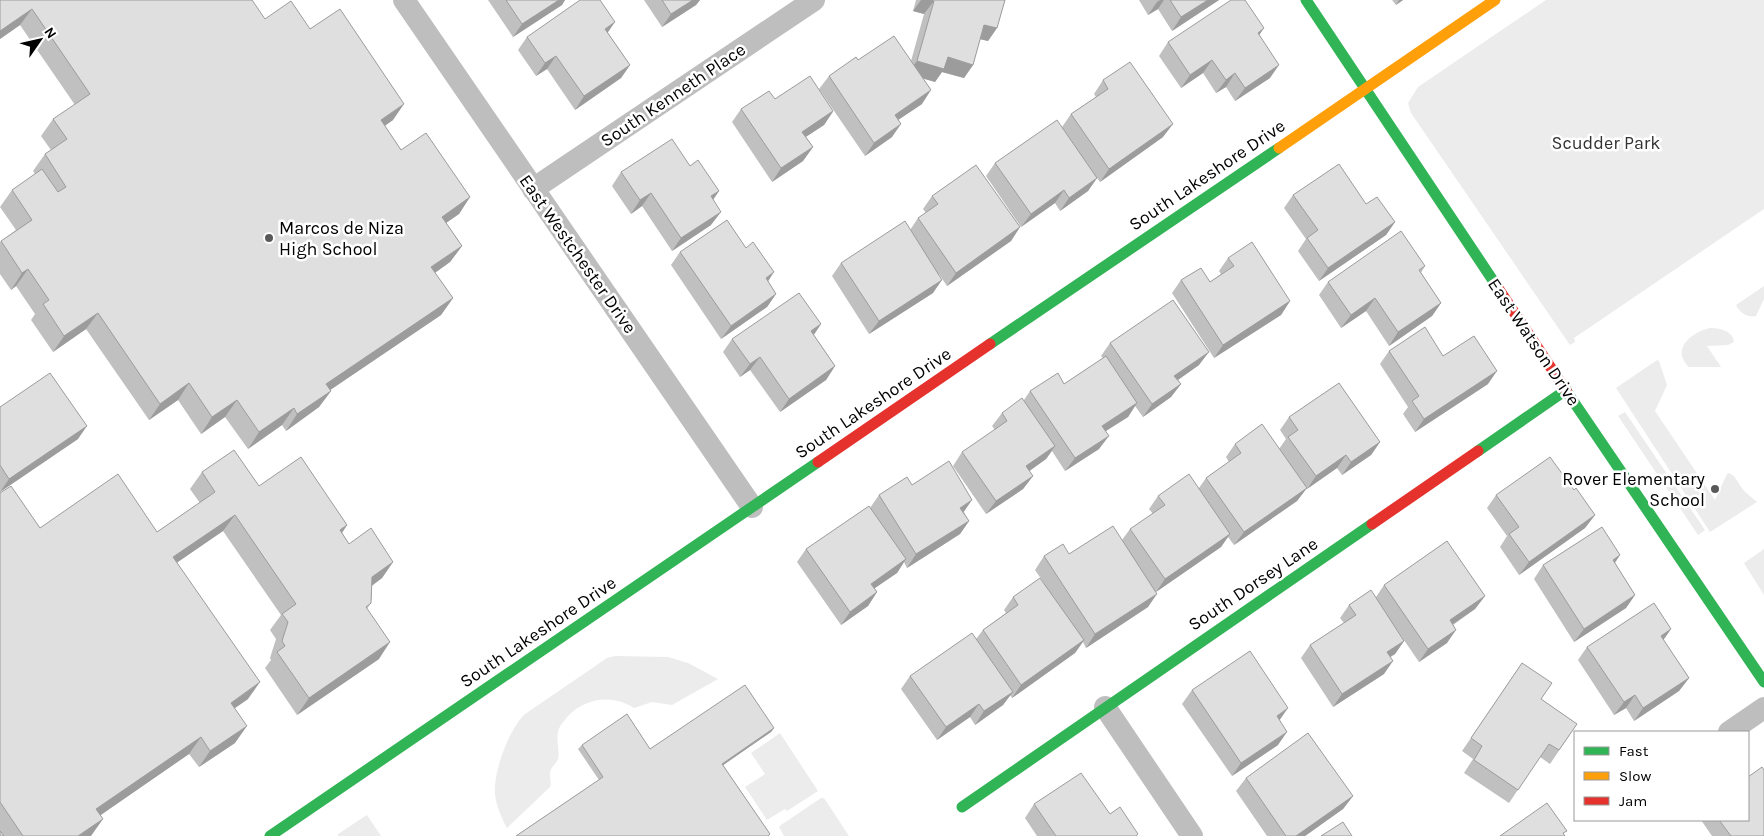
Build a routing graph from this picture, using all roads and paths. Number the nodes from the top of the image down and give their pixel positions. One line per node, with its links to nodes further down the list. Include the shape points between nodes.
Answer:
1 (404, 0): 6 (street, East Westchester Drive)
2 (814, 0): 6 (street, South Kenneth Place)
3 (1306, 0): 5 (street, East Watson Drive)
4 (1495, 0): 5 (street, South Lakeshore Drive)
5 (1366, 88): 7 (street, East Watson Drive); 8 (street, South Lakeshore Drive)
6 (533, 189): 8 (street, East Westchester Drive)
7 (1566, 390): 9 (street, East Watson Drive); 10 (street, South Dorsey Lane)
8 (752, 507): 14 (street, South Lakeshore Drive)
9 (1764, 682)
10 (1105, 707): 13 (street, South Dorsey Lane); 15 (street)
11 (1764, 708): 12 (street)
12 (1730, 731)
13 (962, 807)
14 (282, 833)
15 (1192, 836)

